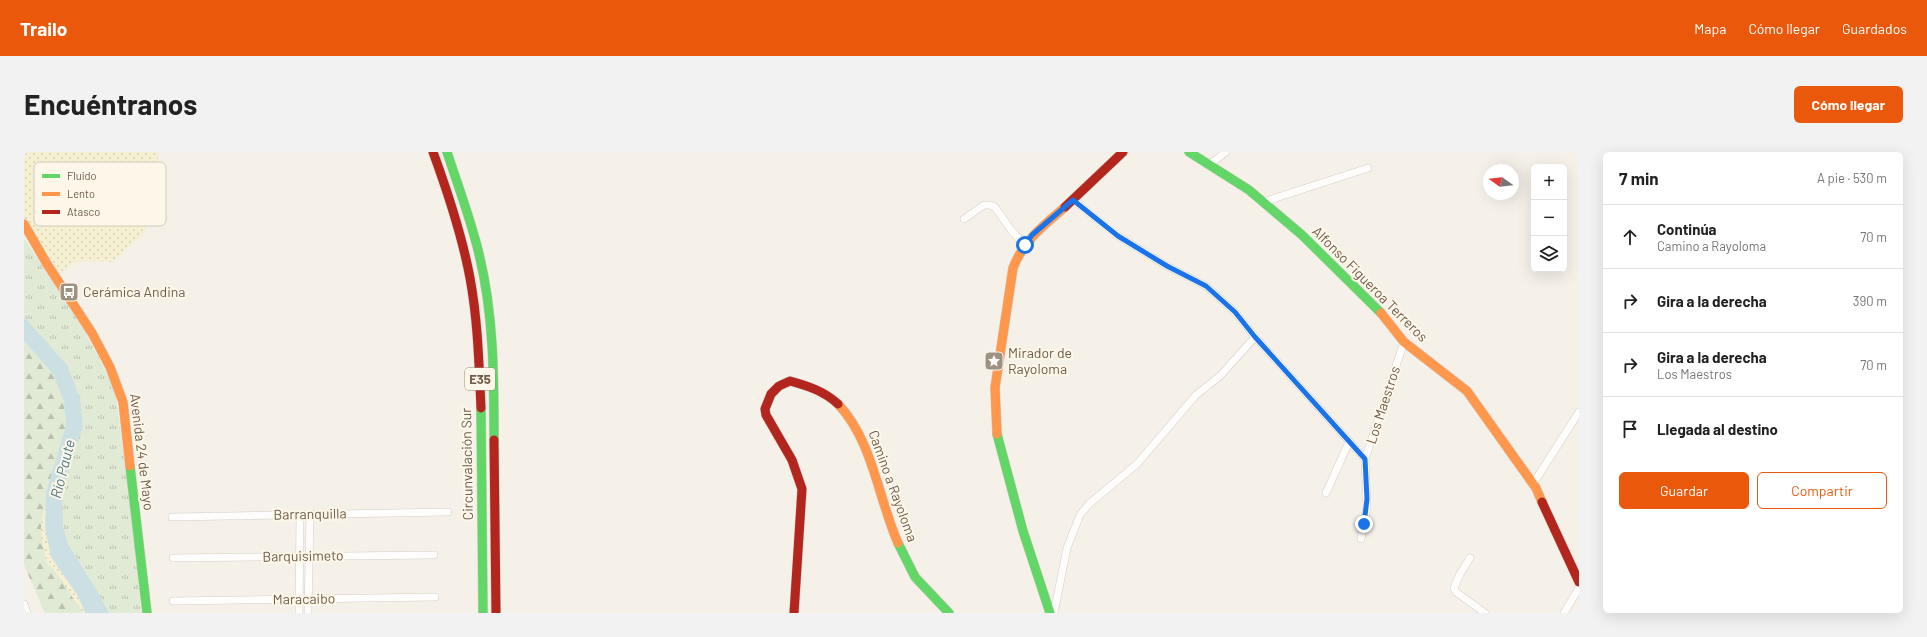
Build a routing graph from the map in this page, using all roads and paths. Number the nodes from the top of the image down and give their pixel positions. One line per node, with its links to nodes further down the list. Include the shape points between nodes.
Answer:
1 (433, 152): 41 (main road, Circunvalación Sur / E35, via 454,212 470,277 475,315 479,364)
2 (447, 152): 42 (main road, Circunvalación Sur / E35, via 479,254 490,318 494,386)
3 (1122, 152): 8 (main road)
4 (1190, 152): 6 (main road, Alfonso Figueroa Terreros)
5 (1226, 152): 6 (street)
6 (1210, 164): 9 (main road, Alfonso Figueroa Terreros)
7 (1368, 168): 9 (street)
8 (1073, 200): 12 (main road, via 1032,235); 13 (street, via 1118,236 1206,286 1235,312)
9 (1263, 202): 14 (main road, Alfonso Figueroa Terreros, via 1302,235 1378,309)
10 (964, 219): 12 (street, via 984,205 995,207)
11 (24, 224): 38 (main road, Avenida 24 de Mayo, via 95,338 117,379 123,402)
12 (1025, 245): 45 (main road, via 1013,268 995,388 997,440 1022,532)
13 (1255, 337): 16 (street); 46 (street, via 1220,376 1196,395 1137,464 1089,504 1080,515 1067,548)
14 (1404, 342): 17 (street, Los Maestros); 18 (main road, Alfonso Figueroa Terreros, via 1467,391)
15 (1579, 412): 18 (street)
16 (1349, 442): 17 (street); 19 (street)
17 (1365, 459): 24 (street, Los Maestros, via 1367,506)
18 (1533, 484): 30 (main road, Alfonso Figueroa Terreros)
19 (1326, 492)
20 (448, 512): 22 (street, Barranquilla)
21 (300, 514): 22 (street, Barranquilla); 23 (street, Barranquilla); 26 (street)
22 (310, 514): 27 (street)
23 (172, 516)
24 (1361, 539)
25 (434, 555): 27 (street, Barquisimeto)
26 (300, 556): 27 (street, Barquisimeto); 28 (street, Barquisimeto); 33 (street)
27 (309, 556): 34 (street)
28 (173, 558)
29 (1470, 558): 47 (street, via 1454,586 1456,592)
30 (1579, 582)
31 (1579, 588): 48 (street)
32 (435, 597): 34 (street, Maracaibo)
33 (299, 599): 34 (street, Maracaibo); 35 (street, Maracaibo); 39 (street)
34 (308, 599): 40 (street)
35 (173, 601)
36 (24, 604): 37 (street)
37 (27, 613)
38 (147, 613)
39 (299, 613)
40 (308, 613)
41 (483, 613)
42 (496, 613)
43 (794, 613): 44 (main road, Camino a Rayoloma, via 802,489 793,460 766,415 765,409 772,392 790,381 816,388 846,411 860,432 886,514 914,574)
44 (949, 613)
45 (1050, 613)
46 (1054, 613)
47 (1485, 613)
48 (1564, 613)

